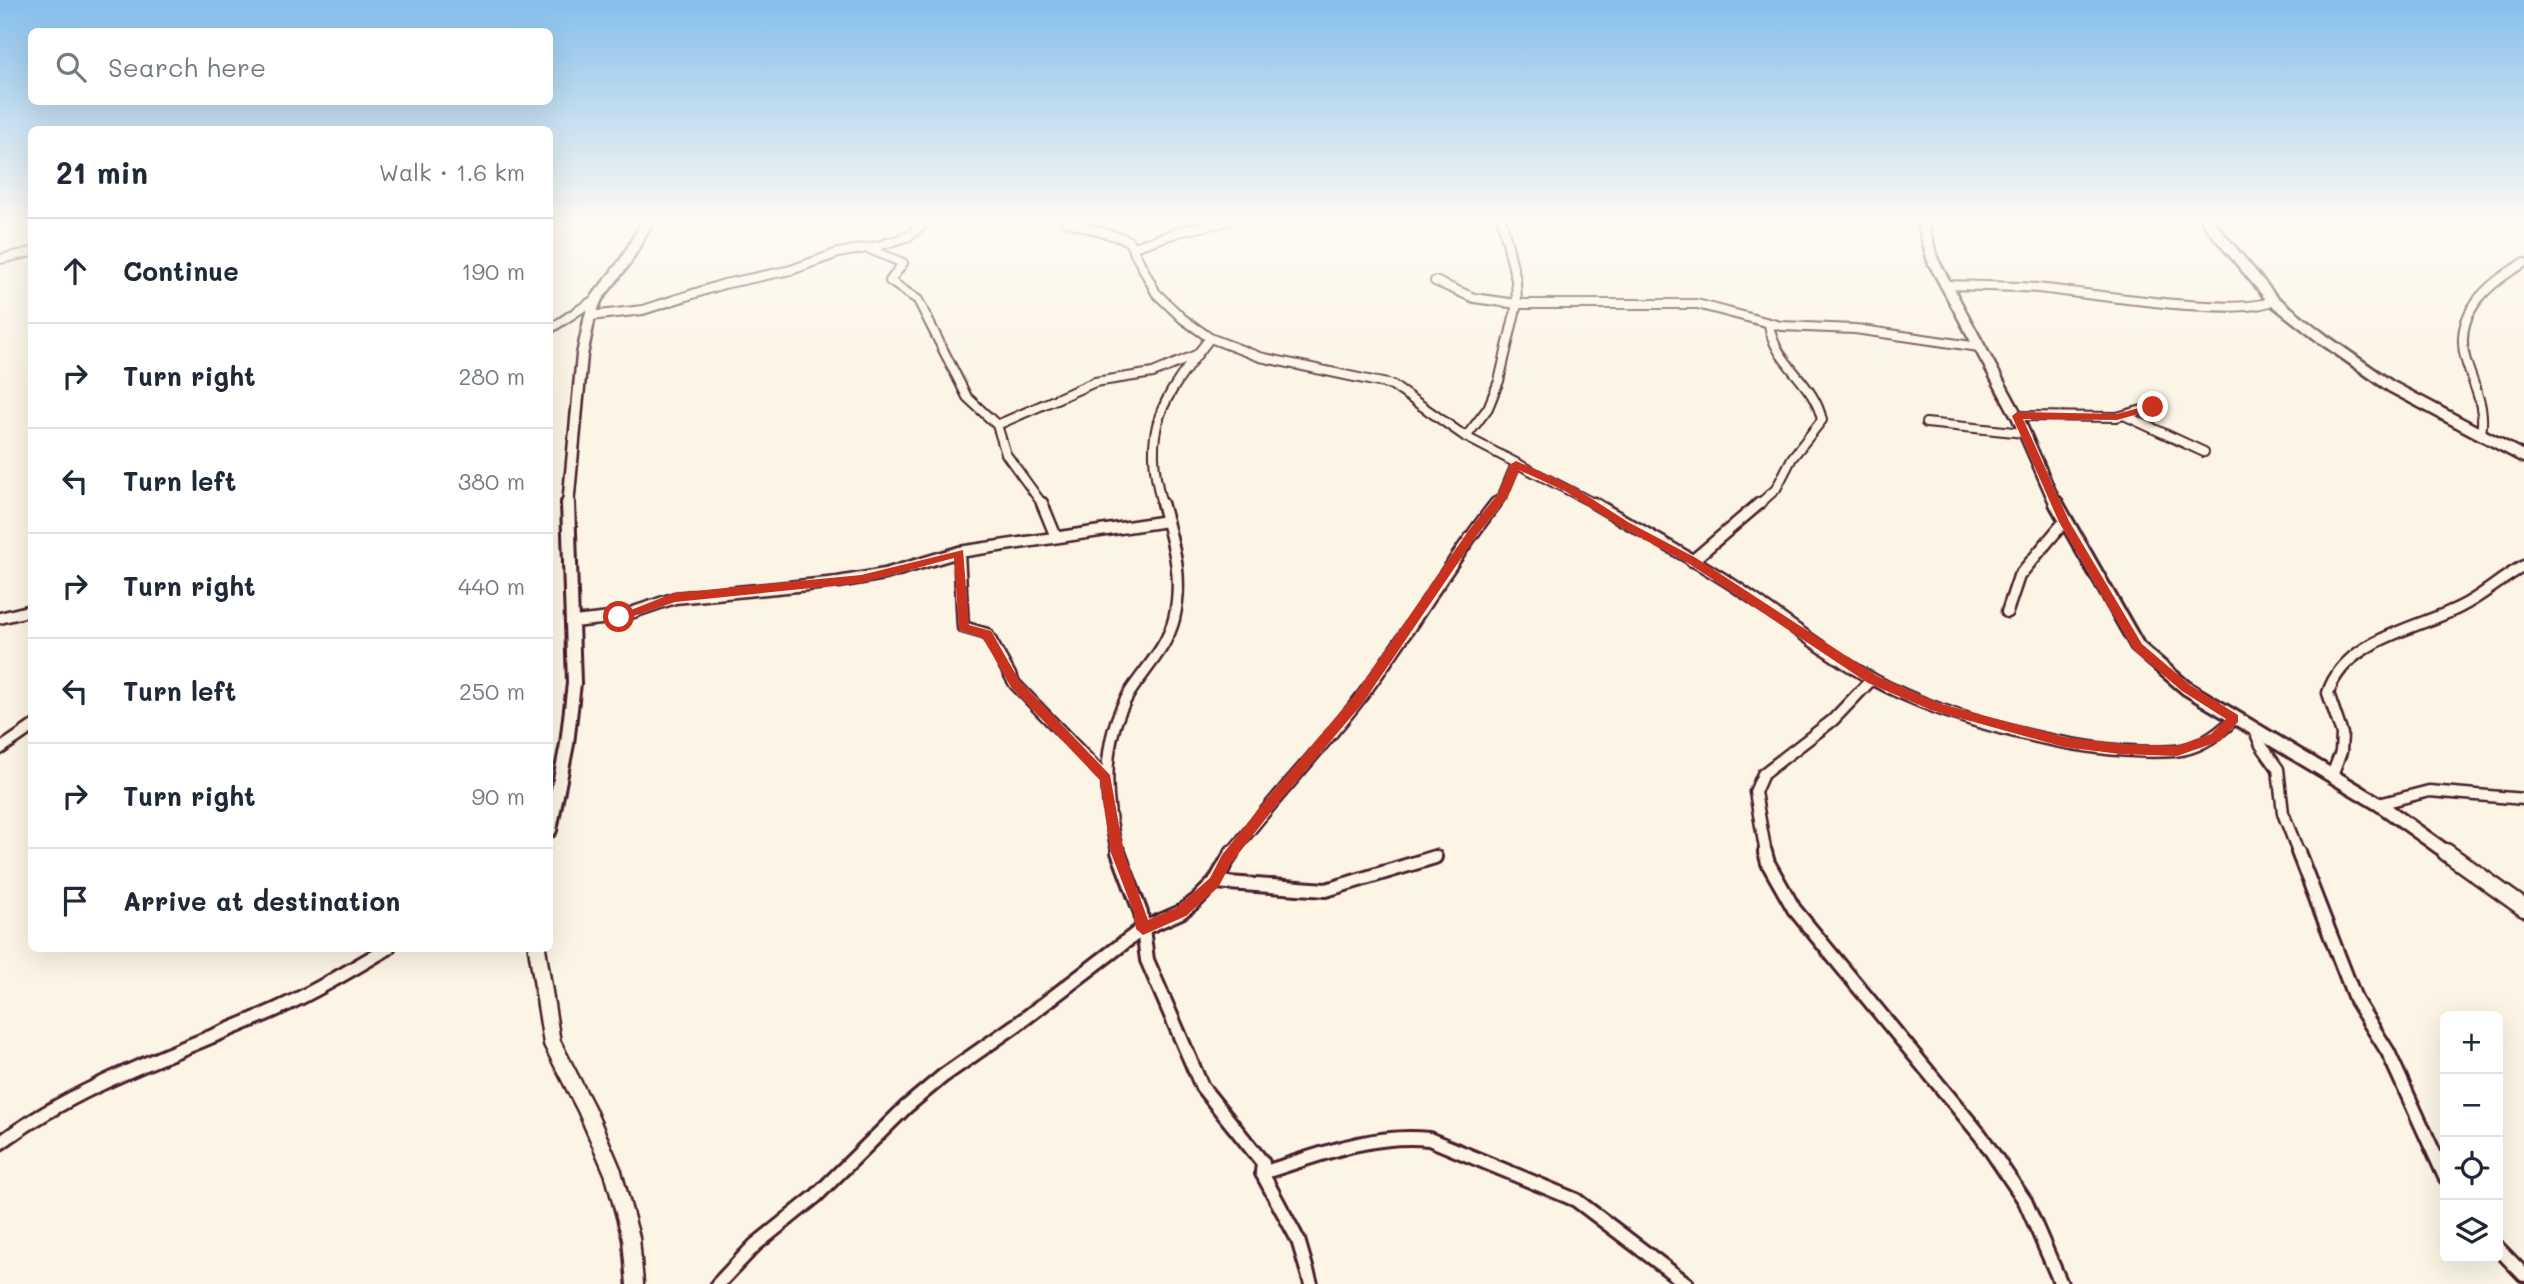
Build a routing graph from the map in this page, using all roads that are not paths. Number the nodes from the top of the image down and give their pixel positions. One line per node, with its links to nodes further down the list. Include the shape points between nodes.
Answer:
1 (610, 281): 11 (street)
2 (739, 281): 14 (street, via 643,310)
3 (890, 281): 24 (street, via 918,300 968,397)
4 (1149, 281): 17 (street, via 1183,319)
5 (1435, 281): 13 (street, via 1474,298)
6 (1516, 281): 13 (street)
7 (1943, 281): 10 (street)
8 (2257, 281): 12 (street)
9 (2498, 281): 26 (street, via 2482,292 2464,318 2463,348 2486,414)
10 (1945, 285): 12 (street, via 2011,286 2218,307 2248,307); 18 (street)
11 (597, 298): 14 (street); 16 (street)
12 (2273, 300): 26 (street, via 2390,386)
13 (1517, 304): 15 (street, via 1697,304); 27 (street, via 1499,381 1488,408)
14 (590, 316): 40 (street, via 569,471 567,538)
15 (1769, 324): 18 (street, via 1855,329); 35 (street, via 1774,346 1820,405 1822,421 1792,458 1776,489)
16 (553, 327)
17 (1210, 338): 19 (street); 27 (street, via 1261,357 1382,381)
18 (1979, 347): 22 (street)
19 (1197, 354): 24 (street, via 1153,373 1095,382); 31 (street, via 1157,416 1150,441)
20 (2153, 407): 21 (street)
21 (2125, 415): 22 (street); 28 (street)
22 (2017, 416): 25 (street)
23 (1926, 423): 25 (street)
24 (997, 425): 33 (street, via 1006,454 1046,509)
25 (2024, 433): 32 (street)
26 (2481, 434): 29 (street)
27 (1466, 437): 30 (street)
28 (2204, 452)
29 (2524, 457)
30 (1516, 464): 35 (street, via 1568,488); 52 (street, via 1503,495 1358,701 1273,799)
31 (1167, 521): 33 (street); 47 (street, via 1180,580 1175,615 1166,640 1121,710 1109,746)
32 (2064, 522): 38 (street, via 2019,576); 42 (street, via 2138,647 2186,688)
33 (1056, 537): 34 (street)
34 (959, 552): 40 (street, via 861,579 674,597 619,617); 47 (street, via 963,627 987,635 1015,684)
35 (1692, 561): 41 (street)
36 (2524, 566): 46 (street, via 2460,607 2366,650 2344,668 2329,688 2328,701 2341,728 2341,754)
37 (28, 612): 39 (street)
38 (2007, 612)
39 (0, 618)
40 (574, 622): 50 (street, via 574,683)
41 (1872, 679): 42 (street, via 1935,707 2015,731 2120,749 2177,751 2216,737); 66 (street, via 1833,720 1763,775 1755,792 1768,863 1794,909 1981,1136 2025,1201)
42 (2234, 719): 44 (street)
43 (28, 730): 45 (street)
44 (2255, 731): 46 (street); 58 (street, via 2261,749 2276,765 2283,813 2356,1001 2388,1052)
45 (0, 750)
46 (2333, 775): 49 (street)
47 (1106, 778): 54 (street, via 1118,853)
48 (2524, 799): 49 (street, via 2429,791)
49 (2379, 804): 53 (street)
50 (553, 815)
51 (1434, 857): 52 (street, via 1326,890)
52 (1215, 882): 54 (street, via 1181,912)
53 (2524, 908)
54 (1143, 929): 59 (street, via 1147,960 1202,1087 1263,1163); 63 (street, via 915,1099)
55 (381, 952): 57 (street, via 275,1009 105,1079 52,1107)
56 (538, 952): 62 (street, via 552,1043 613,1172 631,1238)
57 (0, 1143)
58 (2440, 1166)
59 (1262, 1173): 64 (street, via 1298,1240); 65 (street, via 1372,1141 1398,1136 1429,1139 1576,1200)
60 (2503, 1253): 61 (street)
61 (2524, 1275)
62 (635, 1284)
63 (718, 1284)
64 (1311, 1284)
65 (1687, 1284)
66 (2061, 1284)

